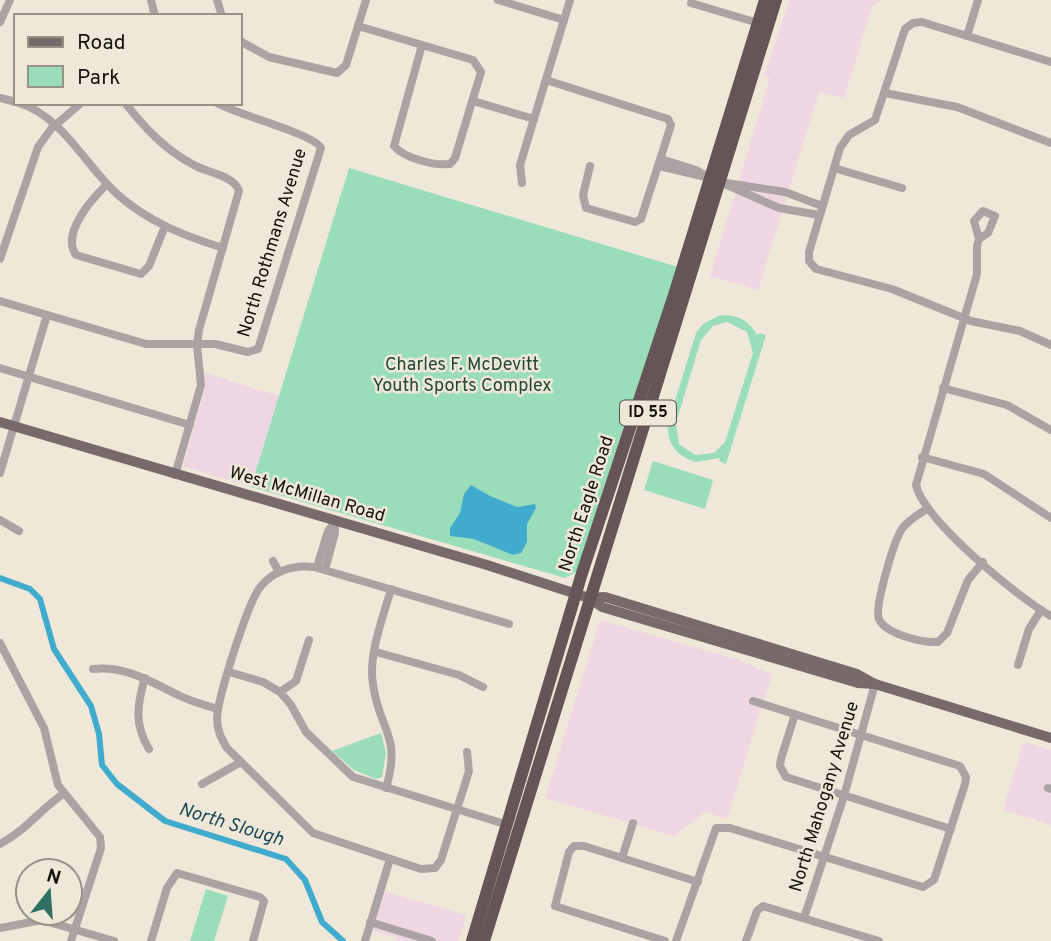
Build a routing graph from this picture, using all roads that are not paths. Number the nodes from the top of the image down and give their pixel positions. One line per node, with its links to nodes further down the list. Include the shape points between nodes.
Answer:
1 (9, 0): 10 (street)
2 (366, 0): 12 (street)
3 (498, 0): 9 (street)
4 (570, 0): 9 (street)
5 (765, 0): 11 (highway, North Eagle Road / ID 55)
6 (776, 0): 30 (highway, North Eagle Road / ID 55)
7 (978, 0): 13 (street)
8 (691, 3): 11 (street)
9 (564, 20): 17 (street)
10 (0, 22)
11 (758, 23): 30 (highway, North Eagle Road / ID 55)
12 (358, 26): 14 (street, via 340,72 269,57); 15 (street)
13 (967, 36): 16 (street); 18 (street, via 913,23 905,29)
14 (242, 42)
15 (422, 45): 19 (street, via 480,66); 19 (street, via 394,146 399,152 450,164 456,158)
16 (1051, 61)
17 (545, 80): 24 (street); 27 (street, via 663,116 671,125)
18 (885, 93): 26 (street, via 957,107); 29 (street, via 875,120 843,142)
19 (473, 101): 24 (street)
20 (26, 105): 25 (street)
21 (79, 105): 25 (street)
22 (127, 105): 37 (street, via 176,155 238,187)
23 (221, 105): 42 (street, North Rothmans Avenue, via 311,137 320,152 261,345 255,351)
24 (534, 119): 32 (street, via 520,165)
25 (55, 126): 31 (street); 38 (street, via 33,157)
26 (1051, 143)
27 (660, 163): 28 (street, via 641,219 635,222 586,208 583,195); 30 (street)
28 (590, 166)
29 (834, 168): 33 (street); 34 (street)
30 (715, 180): 34 (street, via 785,192); 34 (street, via 779,208); 64 (highway, North Eagle Road / ID 55); 65 (highway, North Eagle Road / ID 55, via 698,253)
31 (107, 184): 35 (street); 35 (street, via 82,212 72,243 73,252 81,258 132,274 144,272)
32 (522, 184)
33 (902, 188)
34 (820, 211): 41 (street, via 809,261 816,269 892,289)
35 (165, 226): 37 (street)
36 (979, 239): 41 (street, via 977,274)
37 (223, 247): 42 (street)
38 (0, 259)
39 (0, 301): 40 (street)
40 (47, 315): 42 (street, via 145,344); 45 (street)
41 (965, 318): 43 (street, via 1020,331); 46 (street)
42 (197, 345): 48 (street, via 201,384)
43 (1051, 345)
44 (0, 368): 45 (street)
45 (29, 377): 48 (street); 49 (street)
46 (943, 388): 50 (street, via 1007,405); 51 (street)
47 (0, 422): 49 (main road, West McMillan Road)
48 (190, 425): 53 (street)
49 (15, 427): 52 (street); 53 (main road, West McMillan Road)
50 (1051, 430)
51 (922, 457): 54 (street, via 916,485); 55 (street, via 984,474)
52 (0, 473)
53 (175, 475): 57 (main road, West McMillan Road)
54 (928, 508): 60 (street, via 938,523); 60 (street, via 900,531 877,607 877,616 887,628 927,643 938,642 947,633 968,580)
55 (1051, 518)
56 (0, 520): 58 (street)
57 (335, 522): 61 (street); 64 (main road, West McMillan Road)
58 (19, 531)
59 (273, 561): 62 (street)
60 (983, 562): 66 (street)
61 (321, 568): 62 (street, via 302,566); 63 (street)
62 (279, 572): 75 (street, via 254,597)
63 (391, 589): 68 (street); 71 (street)
64 (576, 594): 65 (main road, West McMillan Road); 95 (highway, North Eagle Road / ID 55)
65 (589, 598): 72 (main road, West McMillan Road, via 605,597); 77 (main road, West McMillan Road, via 603,607); 106 (highway, North Eagle Road / ID 55)
66 (1041, 610): 67 (street); 73 (street, via 1029,629)
67 (1051, 616)
68 (509, 624)
69 (309, 640): 80 (street, via 296,681)
70 (0, 643): 91 (street, via 44,728)
71 (376, 652): 79 (street, via 459,675); 90 (street, via 373,688 393,752)
72 (810, 660): 77 (main road); 78 (main road, West McMillan Road)
73 (1018, 665)
74 (93, 669): 76 (street, via 110,668)
75 (229, 672): 80 (street); 82 (street)
76 (145, 678): 82 (street); 86 (street, via 137,712)
77 (854, 682): 78 (main road, West McMillan Road)
78 (875, 684): 84 (street, North Mahogany Avenue); 85 (main road, West McMillan Road)
79 (483, 687)
80 (280, 692): 90 (street, via 306,732 337,765 354,777)
81 (753, 701): 83 (street)
82 (218, 709): 88 (street, via 221,737)
83 (795, 714): 84 (street); 92 (street, via 781,759 782,772 792,780)
84 (862, 734): 92 (street, North Mahogany Avenue); 96 (street, via 960,766 966,777)
85 (1051, 738)
86 (149, 749)
87 (467, 752): 93 (street, via 469,771)
88 (241, 762): 89 (street); 100 (street, via 313,834)
89 (202, 784)
90 (386, 788): 93 (street)
91 (63, 794): 97 (street, via 28,827); 105 (street, via 93,825 101,843)
92 (844, 796): 96 (street); 98 (street, North Mahogany Avenue)
93 (457, 810): 95 (street); 100 (street, via 435,867 421,869)
94 (633, 822): 99 (street)
95 (508, 825): 106 (highway, North Eagle Road / ID 55)
96 (951, 829): 98 (street, via 929,886)
97 (0, 844)
98 (824, 857): 101 (street, via 730,828 716,828); 102 (street, North Mahogany Avenue)
99 (622, 858): 101 (street); 113 (street, via 575,846 567,856 555,906)
100 (390, 859): 103 (street)
101 (698, 882): 114 (street)
102 (804, 918): 115 (street, via 759,907); 116 (street)
103 (370, 922): 111 (street); 112 (street)
104 (0, 928): 105 (street, via 42,920)
105 (75, 929): 107 (street); 108 (street)
106 (477, 939)
107 (71, 941)
108 (114, 941)
109 (151, 941): 110 (street, via 173,875 184,873 264,901)
110 (253, 941)
111 (365, 941)
112 (432, 941)
113 (665, 941)
114 (676, 941)
115 (746, 941)
116 (879, 941)

